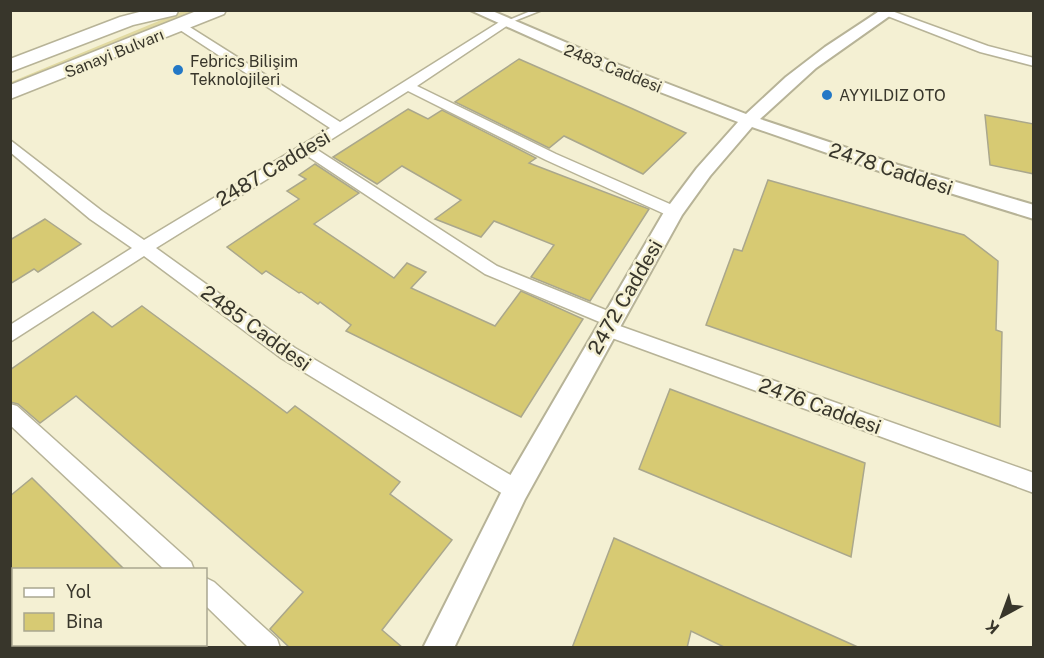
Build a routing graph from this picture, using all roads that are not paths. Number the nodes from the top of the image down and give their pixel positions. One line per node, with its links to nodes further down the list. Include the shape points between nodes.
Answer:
1 (217, 10): 5 (main road, Sanayi Bulvarı)
2 (477, 10): 6 (street, 2483 Caddesi)
3 (540, 10): 6 (lane, 2487 Caddesi)
4 (884, 12): 8 (street, via 984,49); 14 (street, 2472 Caddesi, via 811,65)
5 (174, 16): 7 (main road, Sanayi Bulvarı); 9 (main road, via 127,21); 10 (main road, Sanayi Bulvarı); 15 (street)
6 (505, 23): 11 (street, 2487 Caddesi); 14 (street, 2483 Caddesi)
7 (98, 60): 12 (main road, Sanayi Bulvarı); 13 (main road)
8 (1034, 62)
9 (10, 66)
10 (10, 78)
11 (408, 86): 15 (street, 2487 Caddesi); 18 (street)
12 (10, 93)
13 (10, 105)
14 (750, 122): 18 (street, 2472 Caddesi, via 707,167); 19 (street, 2478 Caddesi, via 950,189)
15 (339, 127): 17 (street, 2487 Caddesi)
16 (10, 144): 20 (street, 2485 Caddesi)
17 (305, 148): 20 (street, 2487 Caddesi); 21 (street, 2476 Caddesi, via 491,270)
18 (674, 212): 21 (street, 2472 Caddesi)
19 (1034, 212)
20 (141, 248): 22 (street, 2487 Caddesi); 25 (street, 2485 Caddesi, via 309,367)
21 (609, 324): 24 (street, 2476 Caddesi); 25 (street, 2472 Caddesi)
22 (10, 335)
23 (10, 412): 26 (street)
24 (1034, 483)
25 (516, 490): 29 (street, 2472 Caddesi)
26 (181, 568)
27 (207, 591): 28 (street)
28 (268, 648)
29 (438, 648)

